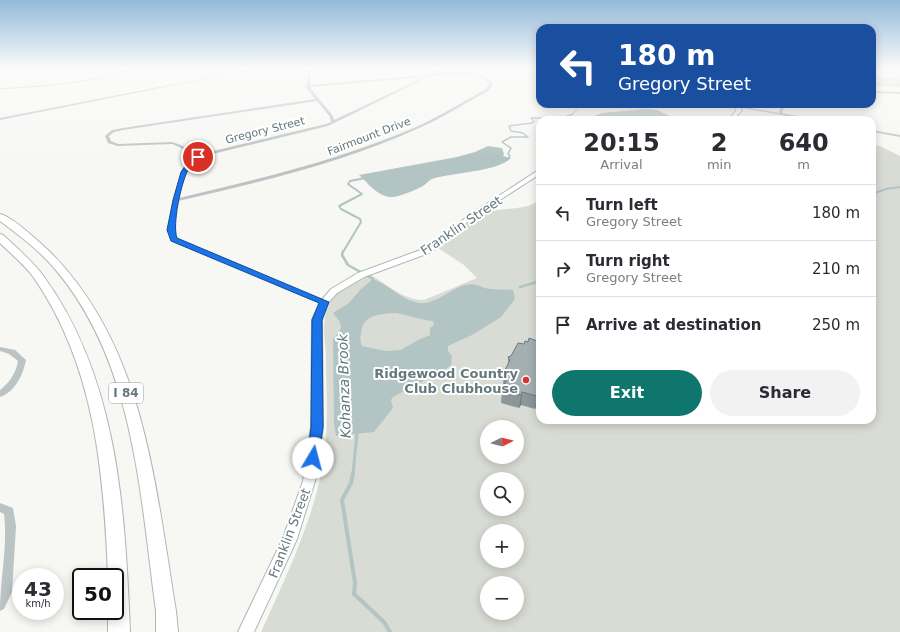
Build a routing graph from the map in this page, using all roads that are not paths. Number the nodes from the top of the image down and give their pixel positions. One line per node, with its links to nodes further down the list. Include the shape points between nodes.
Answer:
1 (109, 97): 10 (street)
2 (315, 97): 5 (street)
3 (387, 97): 11 (street, Gregory Street)
4 (471, 97): 16 (street, Fairmount Drive, via 430,121 367,148 289,172)
5 (317, 100): 11 (street); 14 (street, via 123,129 107,136 109,142 118,145 172,143)
6 (744, 108): 8 (street)
7 (782, 108): 8 (street)
8 (780, 114): 9 (street)
9 (792, 116)
10 (0, 119)
11 (333, 122): 14 (street, Gregory Street)
12 (876, 132): 13 (street)
13 (900, 136)
14 (198, 157): 16 (street, via 187,166)
15 (536, 174): 19 (main road, Franklin Street, via 470,217 426,251 363,274 334,291)
16 (176, 200): 19 (street, via 171,230 174,240)
17 (0, 217): 25 (highway, I 84, via 36,243 61,268 91,311 111,352 130,407 147,477)
18 (0, 237): 24 (highway, I 84, via 30,266 57,303 75,340 93,388 112,498)
19 (324, 302): 26 (main road, Franklin Street, via 317,320 317,427 309,481 290,539)
20 (0, 349): 21 (street, via 12,352 22,360 20,372 9,388)
21 (0, 394)
22 (0, 507): 23 (street, via 9,511 11,526 6,592)
23 (0, 605)
24 (119, 632)
25 (167, 632)
26 (246, 632)

